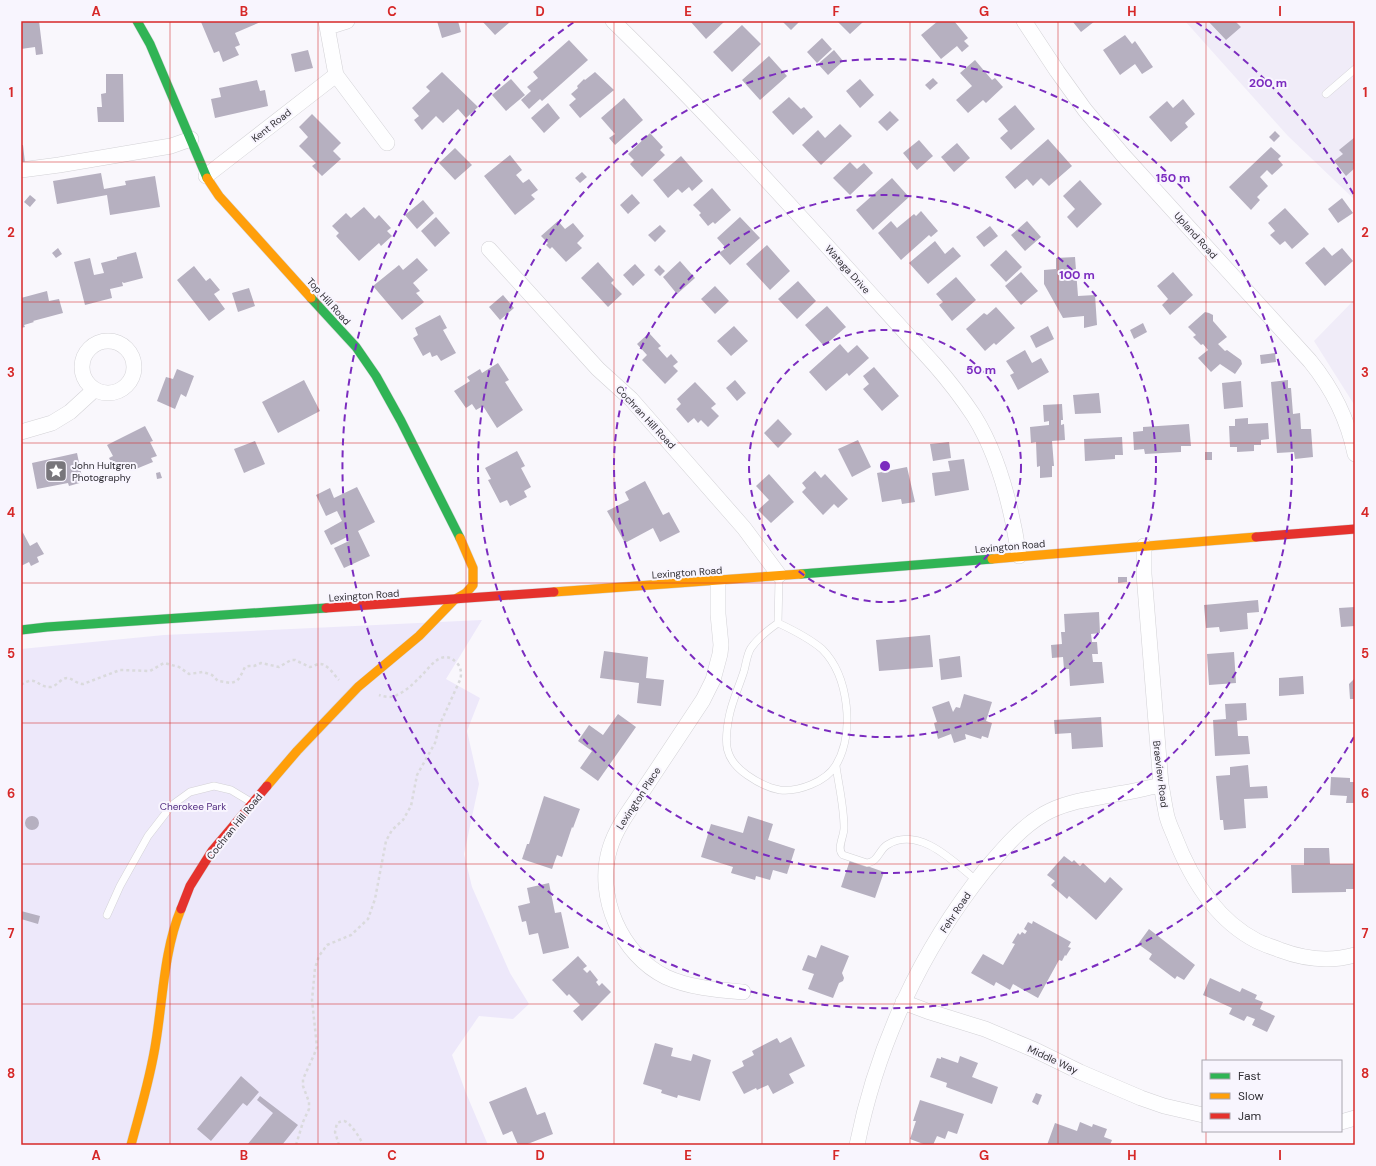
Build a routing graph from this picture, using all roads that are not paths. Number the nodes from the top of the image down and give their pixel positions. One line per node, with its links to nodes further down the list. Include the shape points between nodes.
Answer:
1 (137, 21): 9 (street, Top Hill Road, via 150,44)
2 (347, 21): 5 (street)
3 (613, 21): 19 (street, Wataga Drive, via 734,144 957,392 975,418 990,448 1015,530)
4 (1024, 21): 16 (street, Upland Road, via 1085,110 1321,375 1344,417)
5 (327, 24): 7 (street)
6 (1355, 69): 8 (lane)
7 (336, 75): 10 (street); 12 (street, Kent Road)
8 (1326, 94)
9 (191, 139): 11 (street, via 171,146); 12 (street, Top Hill Road)
10 (387, 143)
11 (21, 170)
12 (206, 176): 22 (street, Top Hill Road, via 219,196 356,348 376,376 401,421 473,568 473,585)
13 (488, 248): 20 (street, Cochran Hill Road, via 598,369 631,399 744,528)
14 (94, 390): 15 (street, via 70,412 52,423)
15 (21, 432)
16 (1355, 454)
17 (1355, 529): 18 (street, Lexington Road)
18 (1144, 546): 19 (street, Lexington Road); 26 (street, Braeview Road)
19 (1019, 556): 20 (street, Lexington Road)
20 (779, 575): 21 (street, Lexington Road); 23 (lane)
21 (718, 581): 22 (street, Lexington Road); 31 (street, Lexington Place, via 721,645 713,680 703,700 620,825 610,848 606,880 607,895 616,925 641,959 667,977 689,984)
22 (454, 600): 24 (street, Lexington Road); 27 (street, Cochran Hill Road, via 419,636 358,687)
23 (778, 623): 25 (lane, via 822,650 838,673 845,694 847,720 843,746); 25 (lane, via 751,648 731,704 726,732 728,755 740,770 758,783 781,790 804,788 821,780)
24 (21, 630)
25 (836, 766): 28 (lane, via 842,803 844,830 840,850 843,855 870,862 875,860 886,846 898,840 910,839 936,848)
26 (1161, 785): 28 (street, Fehr Road, via 1089,798 1045,813 1008,842); 30 (street, Braeview Road, via 1166,814 1183,858 1222,914 1258,941 1291,954 1329,960)
27 (252, 803): 29 (lane, via 231,790 214,786 190,792 172,805 148,836); 36 (street, Cochran Hill Road, via 212,851 190,886 178,916 166,965 149,1077)
28 (977, 881): 32 (street, Fehr Road, via 938,936)
29 (107, 915)
30 (1355, 955)
31 (743, 992)
32 (903, 1002): 33 (street, Middle Way, via 985,1029 1141,1098); 37 (street, Fehr Road, via 877,1068)
33 (1202, 1115)
34 (1355, 1118): 35 (street)
35 (1342, 1122)
36 (131, 1145)
37 (857, 1145)

